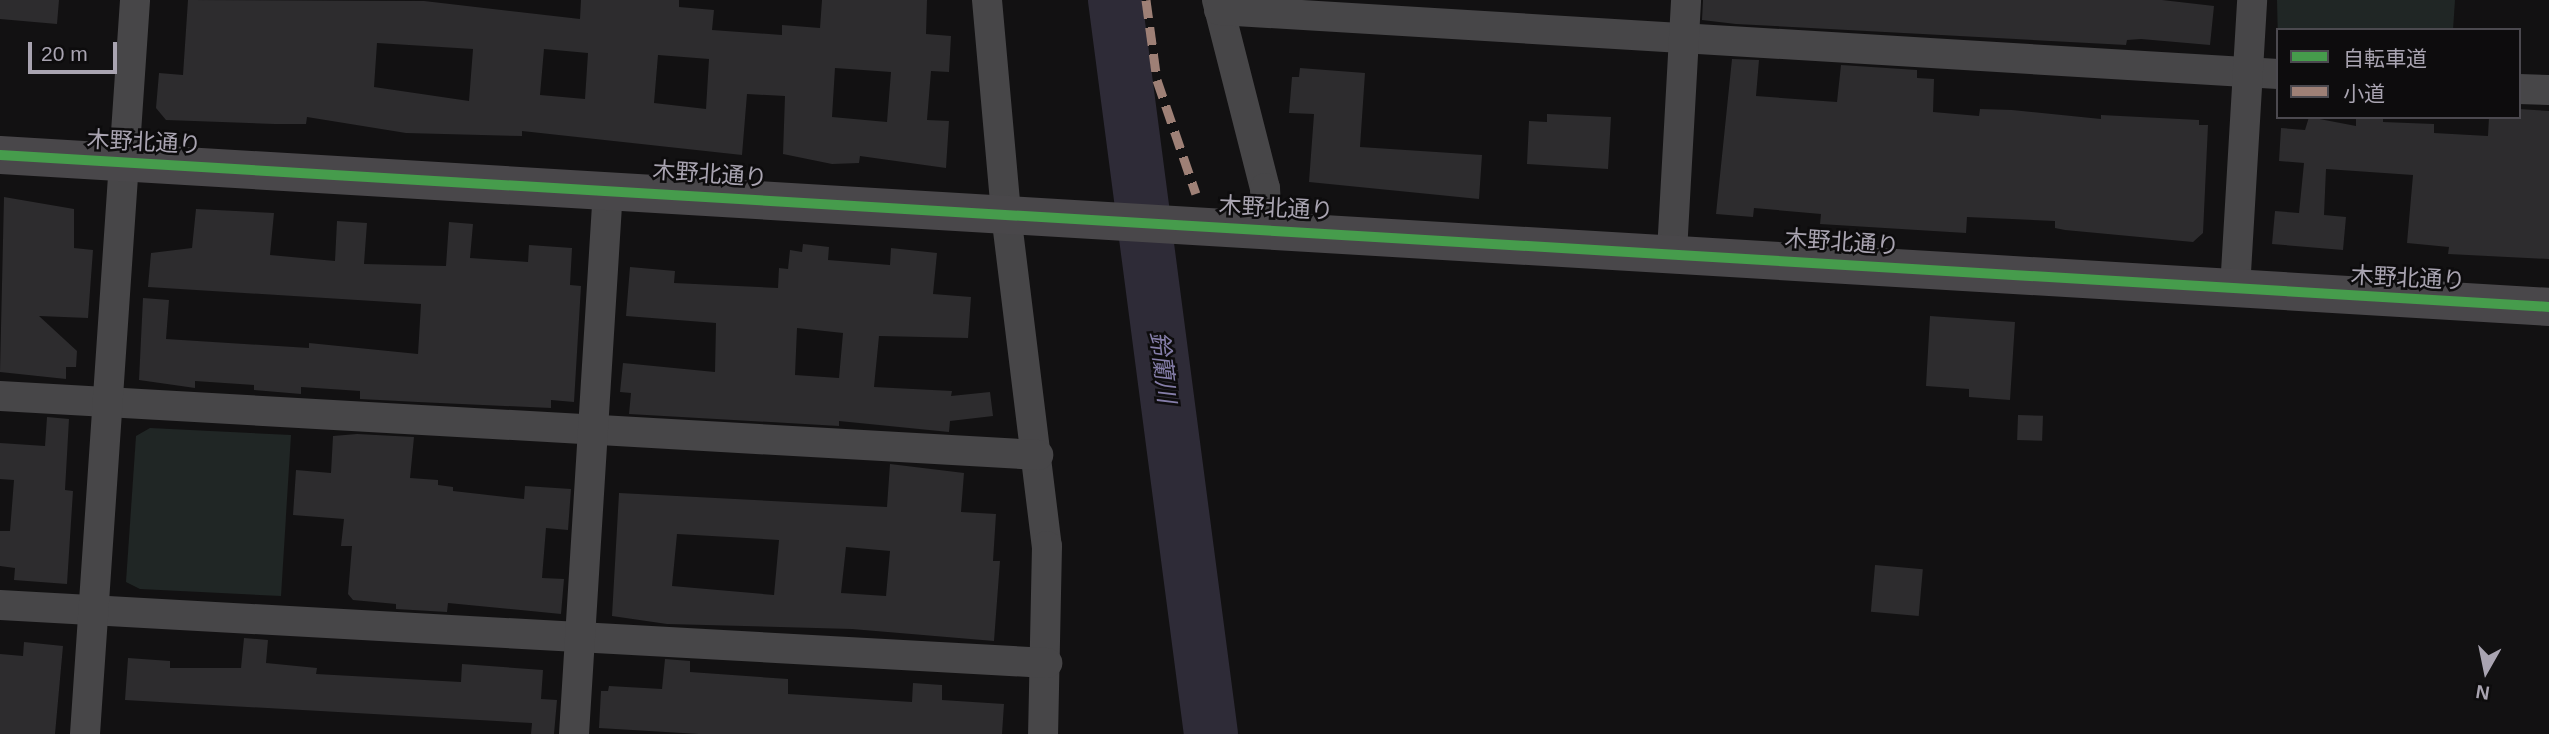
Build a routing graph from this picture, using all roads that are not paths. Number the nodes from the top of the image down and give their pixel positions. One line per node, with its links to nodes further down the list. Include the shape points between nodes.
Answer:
1 (135, 0): 12 (street)
2 (987, 0): 14 (street)
3 (1686, 0): 6 (street)
4 (2252, 0): 7 (street)
5 (1218, 5): 6 (street); 15 (street, via 1265,188)
6 (1684, 38): 7 (street); 16 (street)
7 (2248, 72): 8 (street); 17 (street)
8 (2276, 74)
9 (2521, 89): 10 (street)
10 (2549, 90)
11 (0, 155): 12 (street, 木野北通り)
12 (124, 163): 13 (street, 木野北通り); 20 (street)
13 (608, 189): 14 (street, 木野北通り); 21 (street)
14 (1006, 215): 15 (street, 木野北通り); 22 (street)
15 (1267, 229): 16 (street, 木野北通り)
16 (1672, 252): 17 (street, 木野北通り)
17 (2235, 289): 18 (street, 木野北通り)
18 (2549, 307)
19 (0, 396): 20 (street)
20 (109, 402): 21 (street); 24 (street)
21 (593, 431): 22 (street); 25 (street)
22 (1038, 455): 26 (street, via 1047,546)
23 (0, 604): 24 (street)
24 (96, 610): 25 (street); 27 (street)
25 (580, 640): 26 (street); 28 (street)
26 (1046, 663): 29 (street)
27 (85, 734)
28 (574, 734)
29 (1043, 734)

